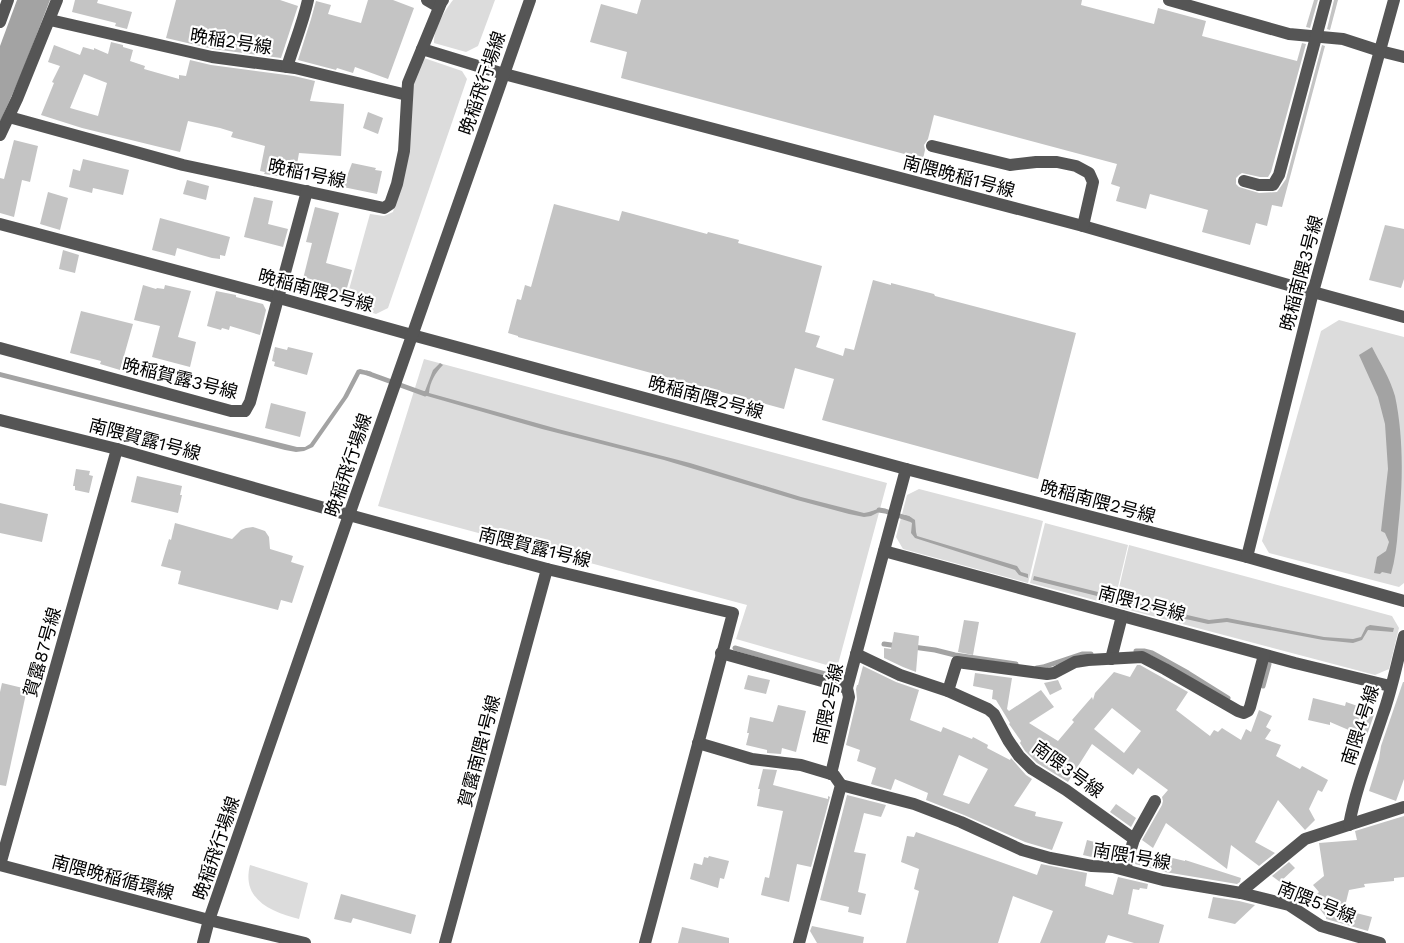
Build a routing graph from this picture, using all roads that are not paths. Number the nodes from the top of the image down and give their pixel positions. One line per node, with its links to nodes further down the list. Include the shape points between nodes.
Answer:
1 (8, 0): 11 (street)
2 (57, 0): 10 (street)
3 (308, 0): 15 (street)
4 (427, 0): 9 (street)
5 (530, 0): 16 (street, 晩稲飛行場線)
6 (1169, 0): 13 (street, via 1290,34 1343,39)
7 (1326, 0): 21 (street, bridge, via 1279,175 1273,185)
8 (1394, 0): 13 (street, 晩稲南隈3号線)
9 (441, 3): 12 (street, 晩稲1号線)
10 (50, 20): 15 (street, 晩稲2号線, via 212,57); 18 (street)
11 (0, 22)
12 (422, 49): 16 (street, 南隈晩稲1号線); 17 (street, 晩稲1号線, via 408,82)
13 (1380, 51): 14 (street); 25 (street, 晩稲南隈3号線)
14 (1404, 57)
15 (287, 67): 17 (street, 晩稲2号線)
16 (504, 74): 24 (street, 南隈晩稲1号線); 28 (street, 晩稲飛行場線)
17 (407, 95): 22 (street, 晩稲1号線, via 404,151 390,204 384,208)
18 (9, 117): 19 (street); 22 (street, 晩稲1号線, via 183,165)
19 (0, 135)
20 (932, 146): 24 (street, via 1010,165 1057,162 1076,166 1089,173 1093,182)
21 (1244, 181)
22 (307, 191): 26 (street, 晩稲賀露3号線)
23 (0, 224): 26 (street, 晩稲南隈2号線)
24 (1082, 226): 25 (street, 南隈晩稲1号線)
25 (1313, 292): 27 (street, 南隈晩稲1号線); 35 (street, 晩稲南隈3号線)
26 (279, 298): 28 (street, 晩稲南隈2号線); 29 (street, 晩稲賀露3号線, via 245,411 230,411)
27 (1404, 317)
28 (412, 335): 32 (street, 晩稲南隈2号線); 33 (street, 晩稲飛行場線)
29 (0, 348)
30 (0, 420): 31 (street, 南隈賀露1号線)
31 (117, 449): 33 (street, 南隈賀露1号線); 54 (street, 賀露87号線)
32 (906, 469): 34 (street, 南隈2号線); 35 (street, 晩稲南隈2号線)
33 (349, 515): 36 (street, 南隈賀露1号線); 57 (street, 晩稲飛行場線)
34 (884, 551): 38 (street, 南隈12号線); 41 (street, 南隈2号線)
35 (1248, 557): 37 (street, 晩稲南隈2号線)
36 (547, 569): 40 (street, 南隈賀露1号線, via 733,613); 60 (street, 賀露南隈1号線)
37 (1404, 601)
38 (1122, 616): 42 (street, 南隈12号線); 43 (street)
39 (1404, 636): 44 (street, 南隈4号線)
40 (721, 653): 45 (street); 47 (street, 南隈賀露1号線)
41 (856, 654): 45 (street, 南隈2号線); 46 (street, 南隈3号線, via 900,675)
42 (1264, 655): 43 (street, via 1250,707 1244,713 1148,659); 44 (street, 南隈12号線)
43 (1111, 659): 46 (street, via 1075,662 1047,674 957,662)
44 (1390, 686): 52 (street, 南隈4号線)
45 (848, 688): 48 (street, 南隈2号線, via 849,697)
46 (948, 691): 53 (street, 南隈3号線, via 988,708 1019,756 1032,769)
47 (698, 743): 48 (street, via 752,759 801,765); 61 (street, 南隈賀露1号線)
48 (831, 774): 49 (street)
49 (841, 785): 55 (street, 南隈1号線, via 914,804 1022,850 1069,863); 62 (street)
50 (1154, 801): 53 (street)
51 (1404, 807): 52 (street)
52 (1349, 825): 56 (street, via 1305,838)
53 (1134, 839): 55 (street)
54 (0, 865): 57 (street, 南隈晩稲循環線)
55 (1125, 870): 56 (street, 南隈1号線)
56 (1242, 893): 63 (street, 南隈5号線, via 1289,905 1321,926)
57 (210, 920): 58 (street, 晩稲飛行場線); 59 (street, 南隈晩稲循環線)
58 (203, 943)
59 (304, 943)
60 (445, 943)
61 (645, 943)
62 (799, 943)
63 (1380, 943)

